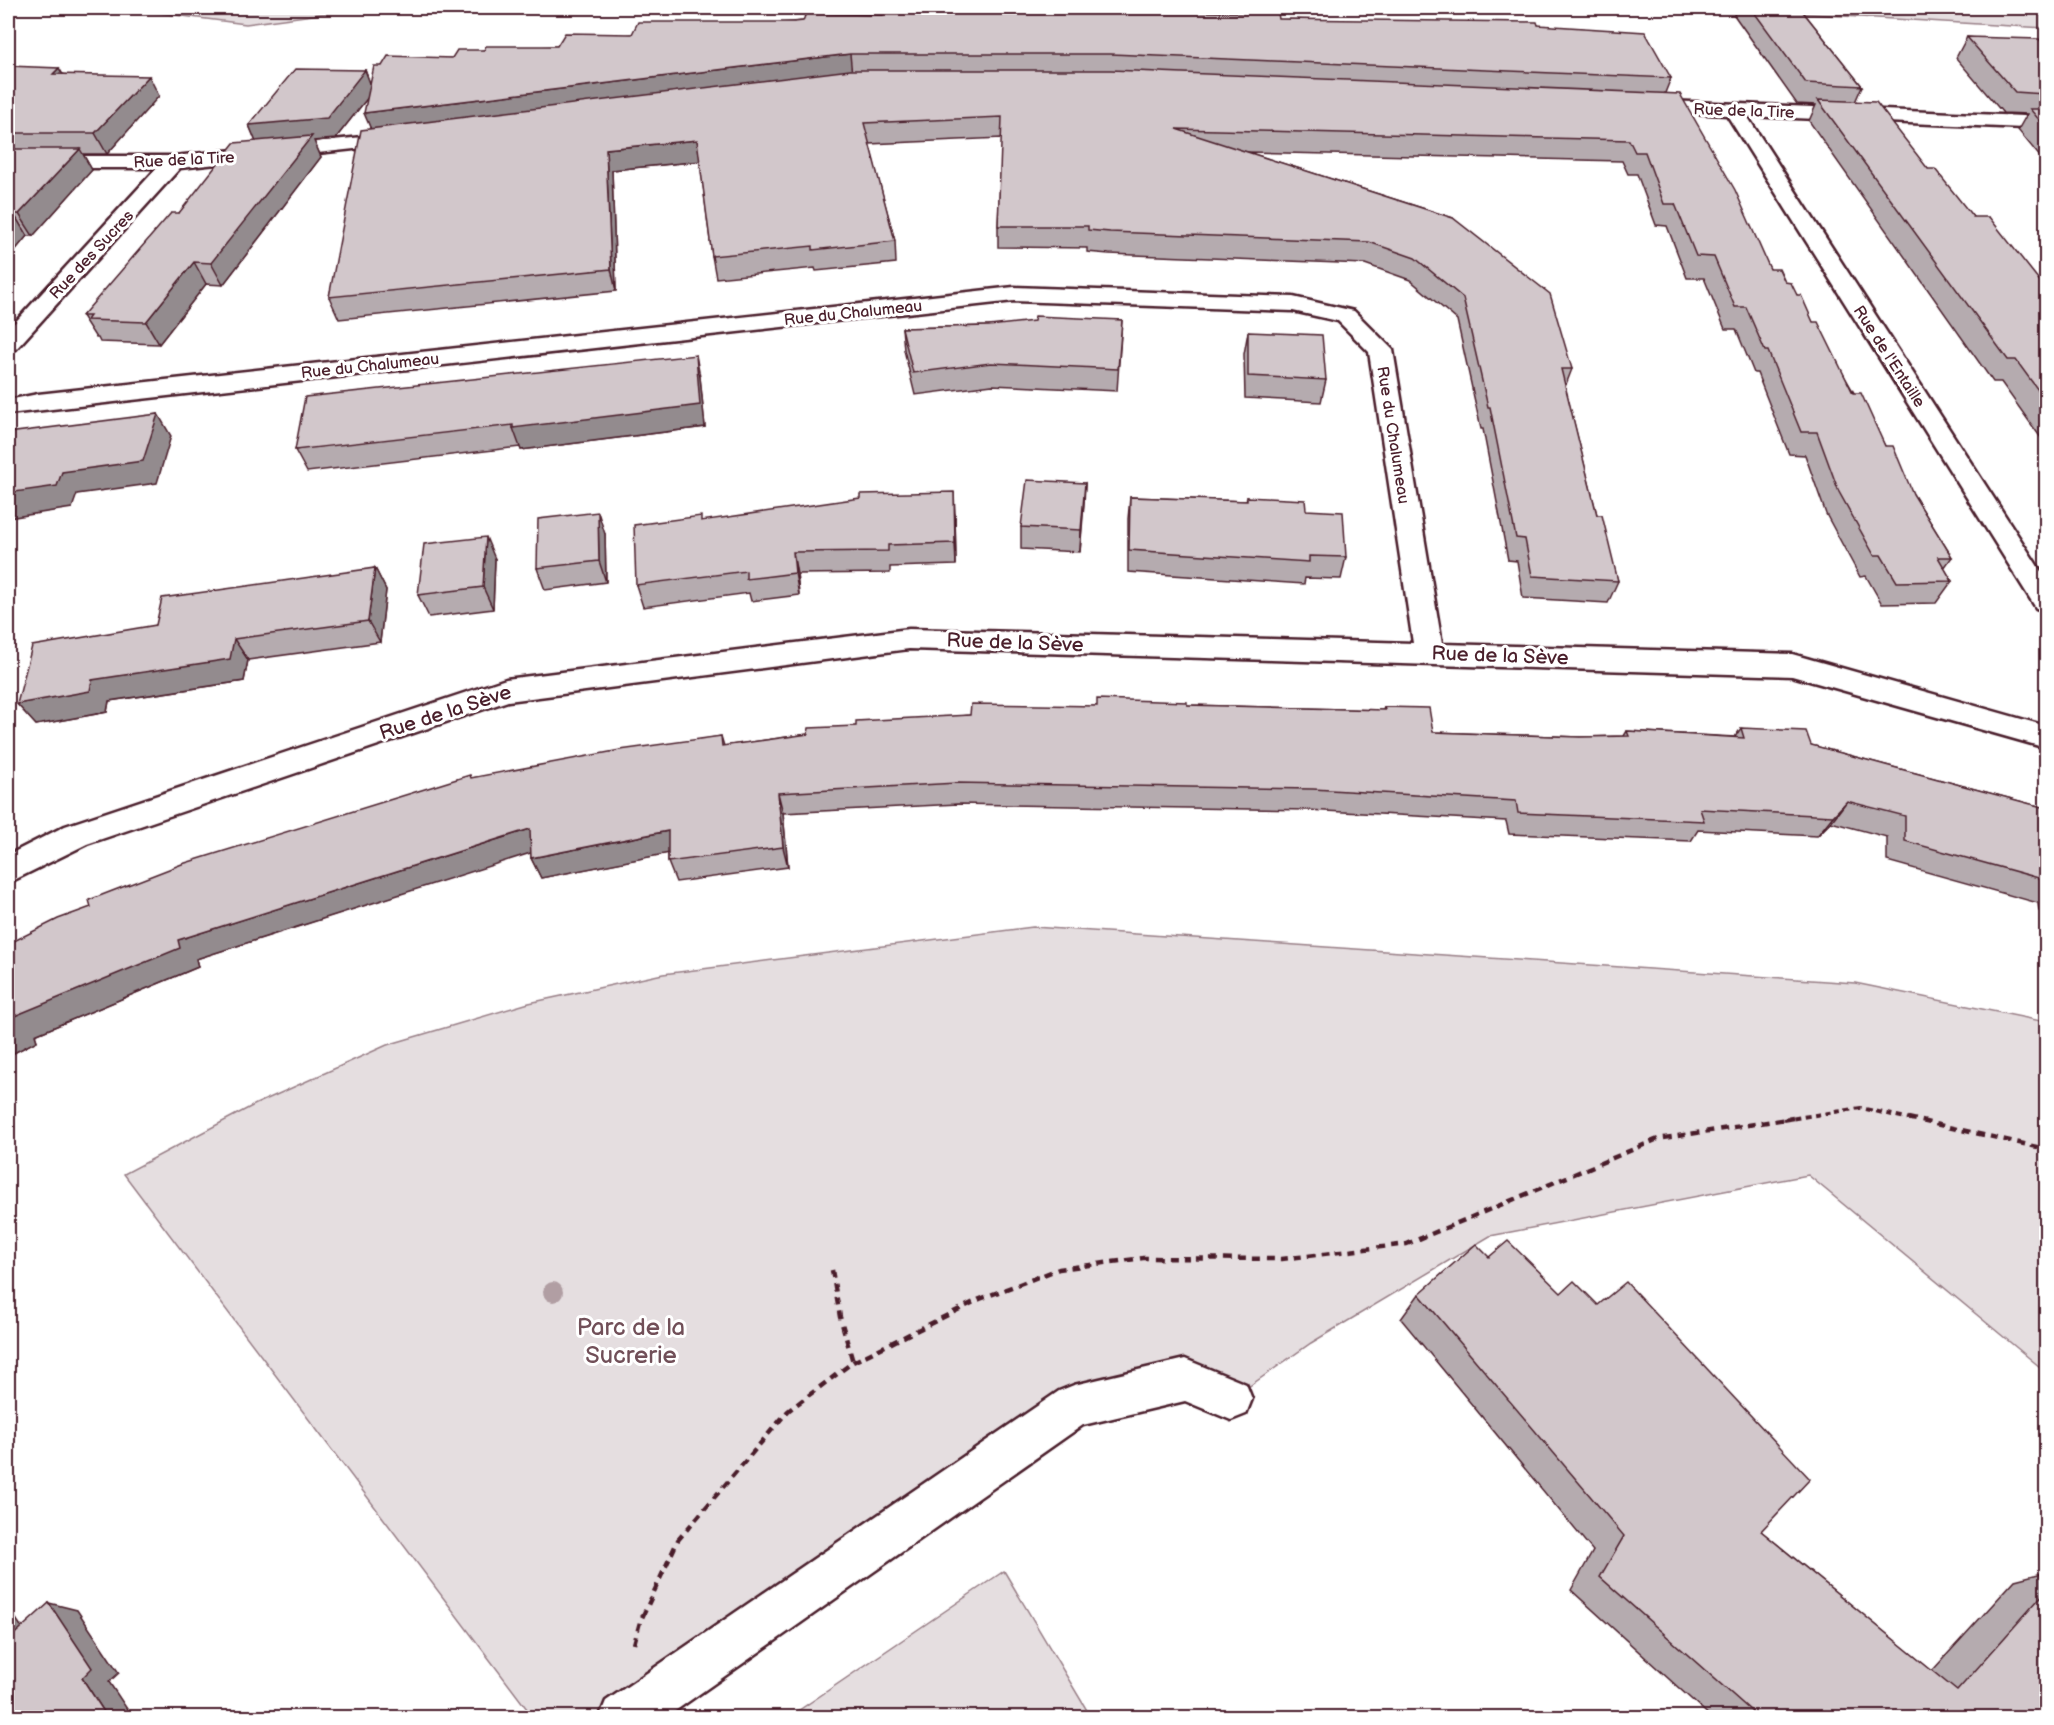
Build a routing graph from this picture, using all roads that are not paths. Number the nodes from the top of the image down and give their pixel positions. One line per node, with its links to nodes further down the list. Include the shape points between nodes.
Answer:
1 (1625, 105): 2 (street, Rue de la Tire)
2 (1733, 110): 3 (street, Rue de la Tire); 9 (street, Rue de l'Entaille)
3 (2046, 123)
4 (419, 137): 6 (street, Rue de la Tire)
5 (8, 162): 6 (street, Rue de la Tire)
6 (174, 162): 7 (street, Rue des Sucres)
7 (8, 344)
8 (8, 408): 10 (street, Rue du Chalumeau, via 50,400 1014,294 1293,304 1346,316 1381,350)
9 (2046, 601)
10 (1429, 653): 11 (street, Rue de la Sève, via 1792,665); 12 (street, Rue de la Sève, via 909,639 506,690 76,835)
11 (2046, 737)
12 (8, 870)
13 (1231, 1399): 14 (street, via 1185,1380 1074,1406)
14 (623, 1718)

